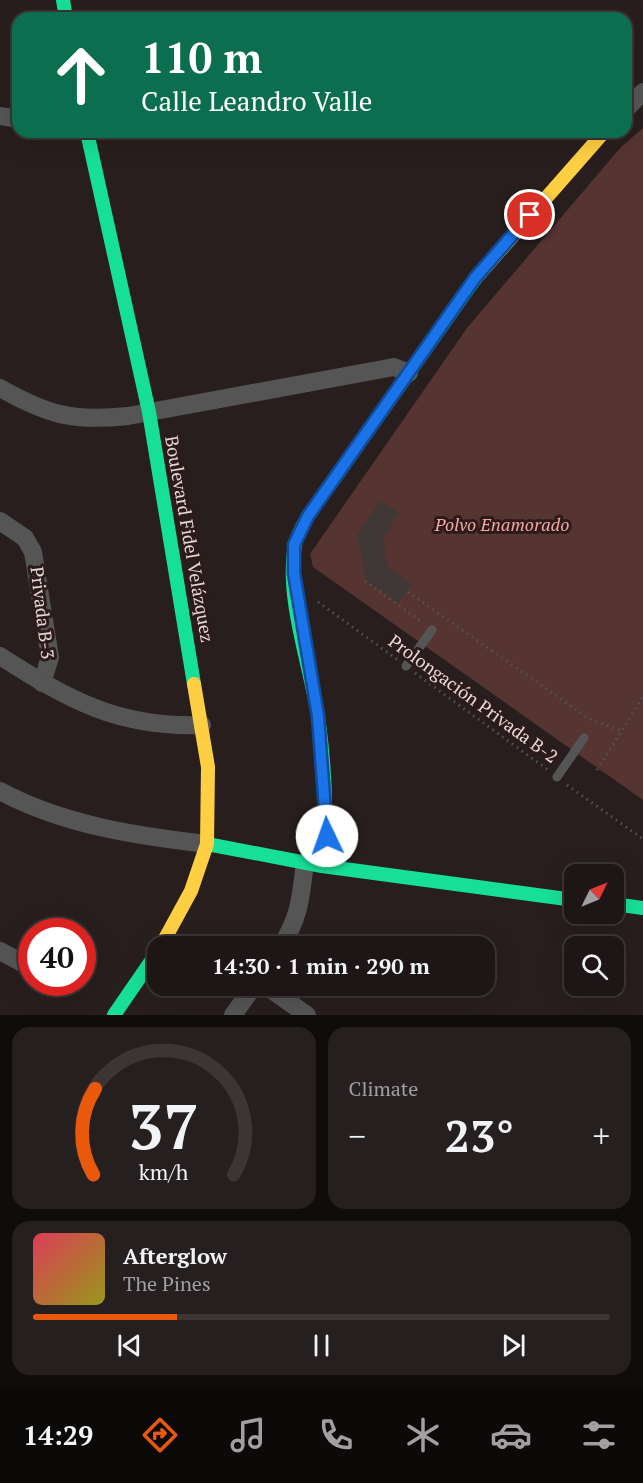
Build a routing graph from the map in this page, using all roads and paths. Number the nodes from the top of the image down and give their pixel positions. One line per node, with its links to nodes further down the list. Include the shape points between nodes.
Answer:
1 (643, 92): 2 (street)
2 (632, 103)
3 (88, 138): 7 (street, Boulevard Fidel Velázquez)
4 (599, 138): 5 (street, via 475,278)
5 (409, 373): 7 (street, via 394,367); 25 (street, via 308,516 294,545 294,573 318,716 327,836)
6 (0, 388): 7 (street, via 52,414 102,419)
7 (149, 412): 17 (street, Boulevard Fidel Velázquez)
8 (0, 521): 15 (street, Privada B-3, via 25,538 33,552 50,657)
9 (365, 581): 12 (path)
10 (408, 592): 18 (path, via 588,718)
11 (311, 596): 14 (path, Prolongación Privada B-2)
12 (429, 627): 14 (lane)
13 (0, 656): 15 (street, Privada B-3)
14 (406, 666): 21 (path, Prolongación Privada B-2)
15 (42, 683): 17 (street, Privada B-3, via 102,713 160,724)
16 (643, 697): 18 (path)
17 (202, 725): 24 (street, Boulevard Fidel Velázquez, via 208,767)
18 (621, 731): 20 (path)
19 (584, 738): 21 (lane)
20 (597, 770)
21 (557, 777): 23 (path, Prolongación Privada B-2)
22 (0, 791): 24 (street, via 64,818)
23 (643, 839)
24 (207, 844): 25 (street); 29 (street, Boulevard Fidel Velázquez, via 191,891)
25 (314, 864): 26 (street); 30 (street, via 298,915)
26 (564, 899)
27 (624, 905): 28 (street)
28 (643, 908)
29 (166, 936)
30 (286, 936)
31 (0, 951): 32 (street)
32 (18, 961)
33 (147, 967): 36 (street)
34 (247, 996): 37 (street)
35 (280, 996): 38 (street)
36 (114, 1015)
37 (233, 1015)
38 (307, 1015)

